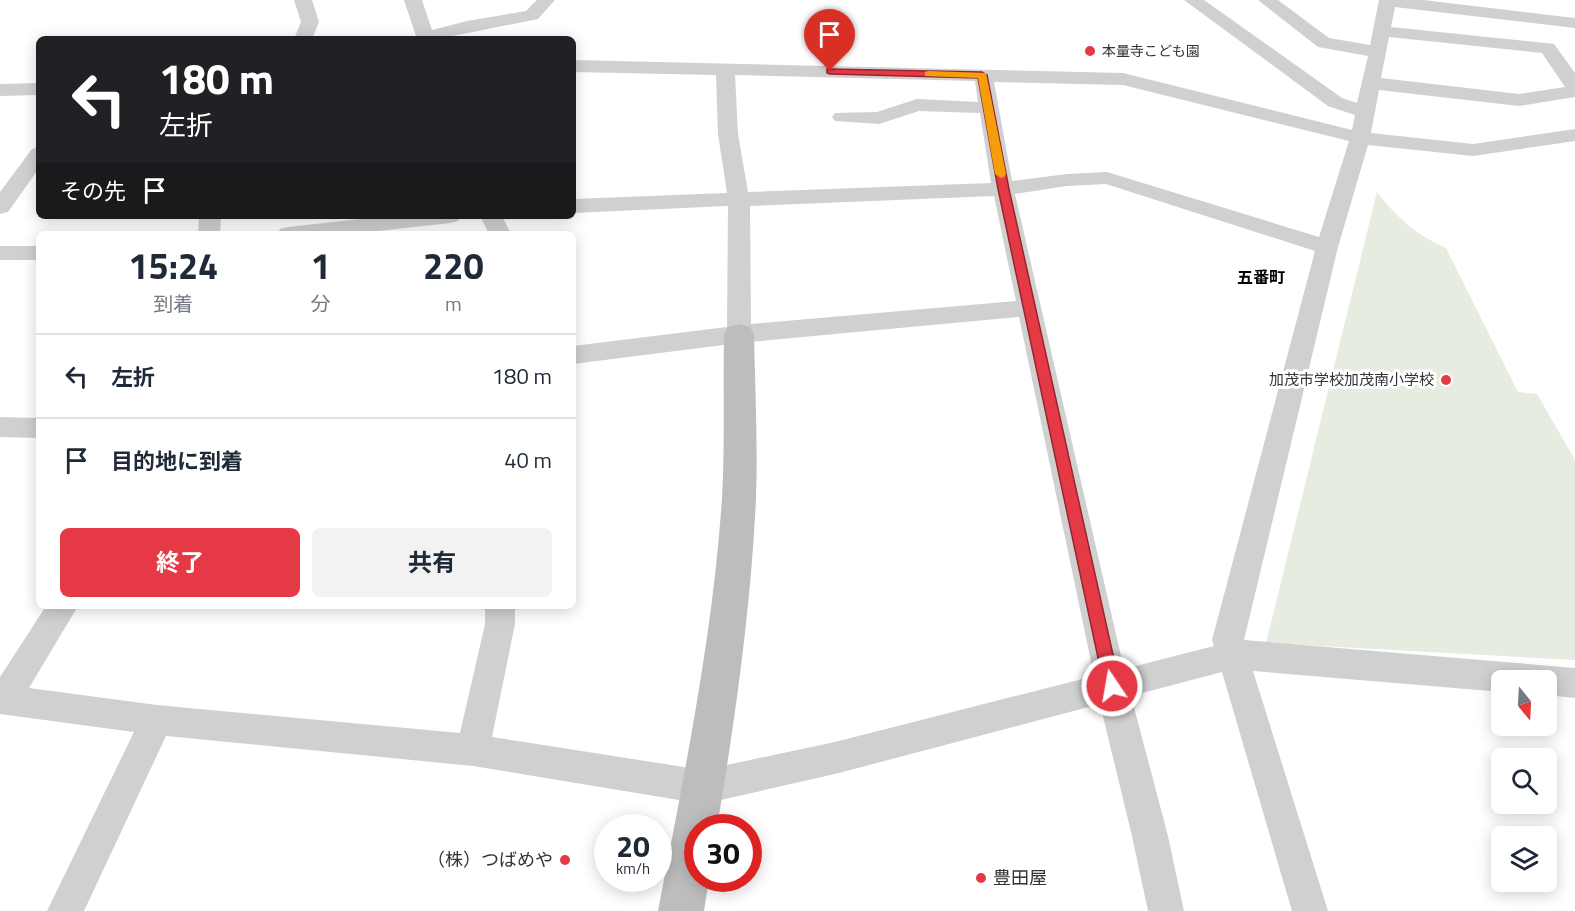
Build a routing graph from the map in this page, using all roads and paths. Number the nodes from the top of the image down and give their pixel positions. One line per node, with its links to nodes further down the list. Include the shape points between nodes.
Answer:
1 (303, 0): 8 (street, via 310,22)
2 (413, 0): 9 (street)
3 (546, 0): 10 (street, via 532,15)
4 (1193, 0): 21 (street)
5 (1267, 0): 11 (street, via 1324,43)
6 (1388, 0): 7 (street); 11 (street)
7 (1575, 23)
8 (304, 36)
9 (425, 36)
10 (433, 36)
11 (1381, 41): 15 (street); 17 (street, via 1548,48)
12 (576, 66): 13 (street)
13 (725, 69): 14 (street); 25 (street, via 728,135)
14 (982, 75): 19 (street); 21 (street, via 1123,79)
15 (1372, 84): 17 (street, via 1519,100); 21 (street)
16 (36, 88): 18 (street)
17 (1575, 89)
18 (0, 90)
19 (988, 108): 20 (street, via 917,105 879,117); 24 (street)
20 (842, 117)
21 (1362, 125): 22 (street, via 1473,150); 30 (street)
22 (1575, 135)
23 (36, 157): 27 (street)
24 (1003, 189): 25 (street); 30 (street, via 1107,178); 33 (street)
25 (739, 200): 26 (street); 34 (street)
26 (576, 206)
27 (0, 207)
28 (423, 219): 29 (street)
29 (315, 231)
30 (1327, 247): 40 (street, via 1228,640)
31 (0, 253): 32 (street)
32 (36, 253)
33 (1030, 308): 34 (street); 42 (street)
34 (739, 334): 35 (street); 46 (street, via 739,497 729,606)
35 (576, 355)
36 (0, 427): 37 (street)
37 (36, 428)
38 (61, 609): 43 (street)
39 (500, 609): 45 (street)
40 (1233, 655): 41 (street); 42 (street); 50 (street)
41 (1575, 683)
42 (1112, 686): 46 (street, via 835,758); 49 (street)
43 (2, 700): 44 (street)
44 (157, 720): 45 (street); 47 (street)
45 (473, 750): 46 (street)
46 (703, 787): 48 (street)
47 (65, 911)
48 (681, 911)
49 (1166, 911)
50 (1310, 911)

